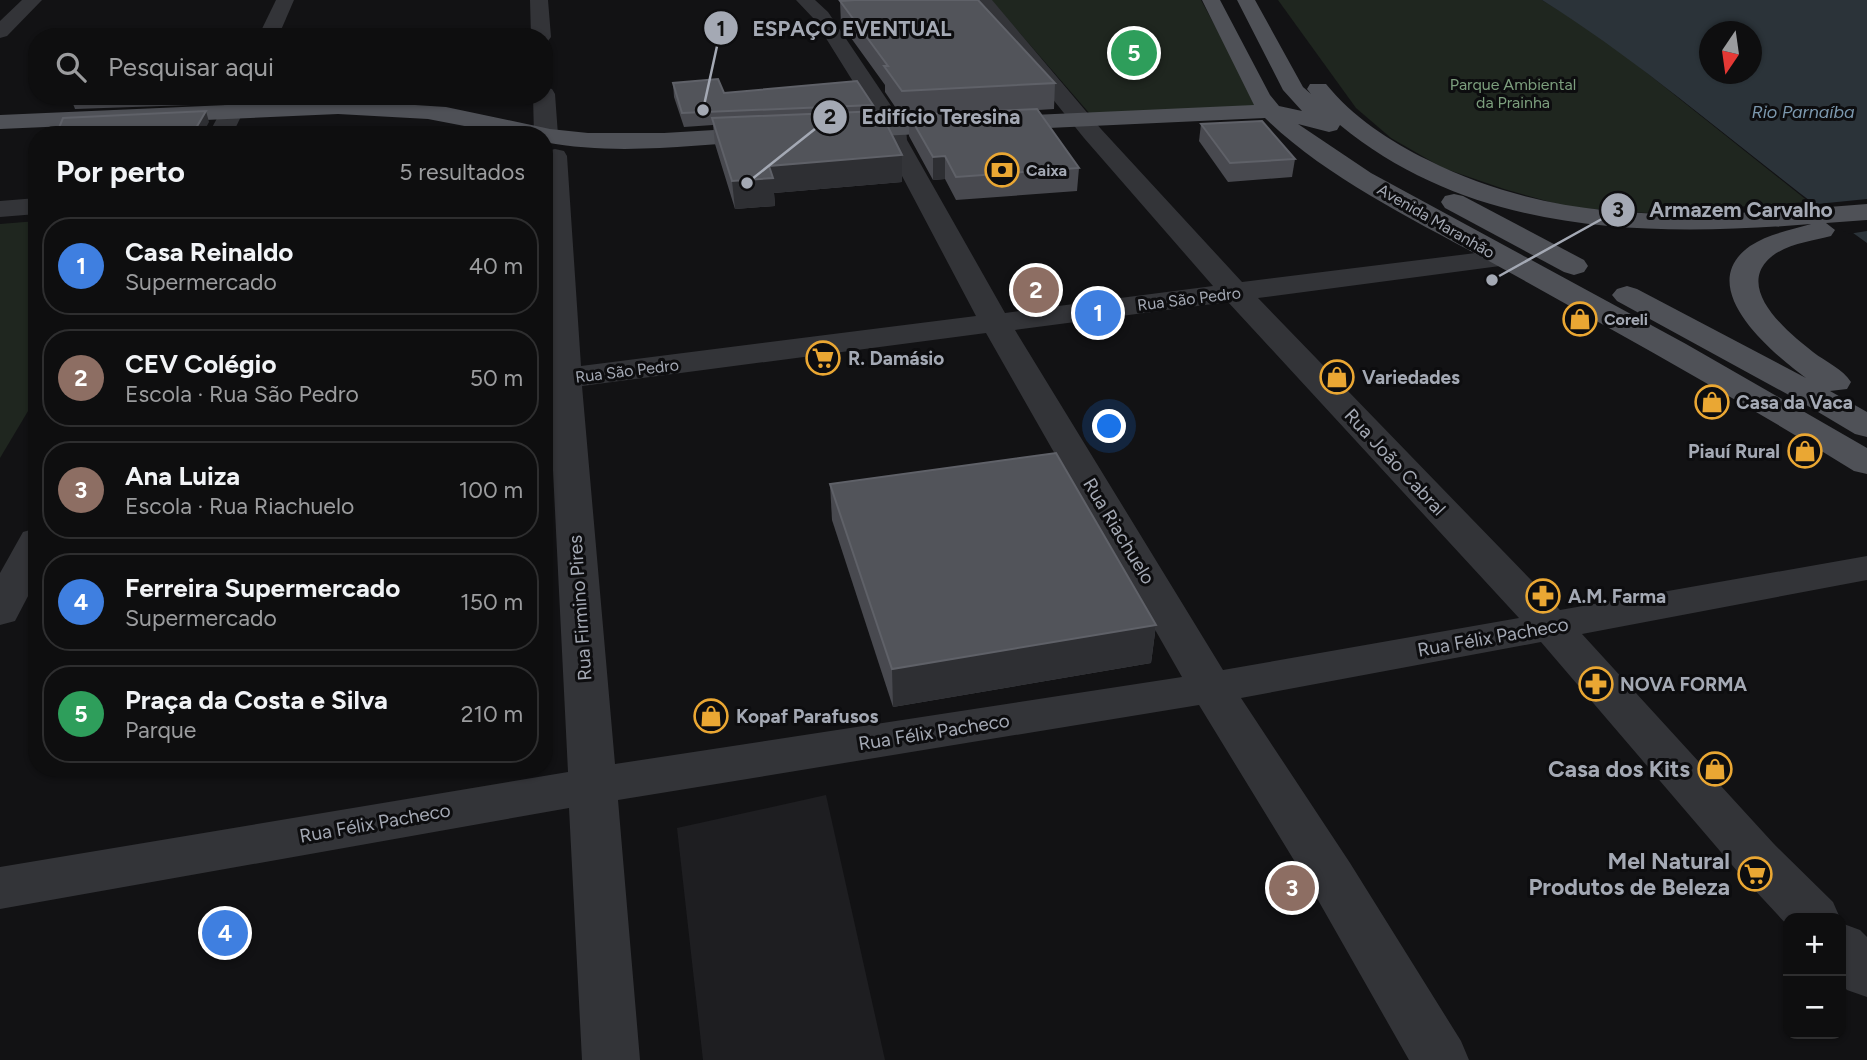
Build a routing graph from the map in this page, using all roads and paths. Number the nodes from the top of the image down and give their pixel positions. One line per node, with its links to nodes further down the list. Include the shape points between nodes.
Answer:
1 (33, 0): 10 (street)
2 (285, 0): 8 (street)
3 (540, 0): 9 (street)
4 (806, 0): 22 (street, Rua Riachuelo, via 821,16)
5 (982, 0): 19 (street, Rua João Cabral)
6 (1210, 0): 12 (main road, Avenida Maranhão, via 1260,98)
7 (1250, 6): 12 (main road, Avenida Maranhão)
8 (272, 28)
9 (541, 28)
10 (0, 32)
11 (545, 105): 18 (street, Rua Firmino Pires)
12 (1295, 109): 19 (main road); 28 (main road, via 1373,139 1419,167 1478,193 1539,211 1656,224); 30 (main road, Avenida Maranhão, via 1331,159); 36 (main road, Avenida Maranhão, via 1326,123 1379,160)
13 (230, 116): 14 (main road); 15 (main road); 16 (main road, via 384,118); 17 (main road, via 320,107 409,109)
14 (0, 122)
15 (95, 126)
16 (447, 126)
17 (470, 126)
18 (547, 126)
19 (1088, 126): 22 (main road); 31 (street, Rua João Cabral)
20 (28, 131): 21 (main road)
21 (0, 133)
22 (894, 134): 23 (main road); 33 (street, Rua Riachuelo)
23 (815, 138)
24 (788, 139): 25 (main road)
25 (553, 148)
26 (28, 207): 27 (street)
27 (0, 209)
28 (1867, 212)
29 (1867, 220): 35 (main road, via 1776,244 1756,254 1746,267 1743,285 1762,322 1781,342 1801,360)
30 (1500, 258): 31 (street, Rua São Pedro); 37 (main road, Avenida Maranhão, via 1767,402)
31 (1236, 293): 33 (street, Rua São Pedro); 41 (street, Rua João Cabral)
32 (553, 303): 34 (street, Rua Firmino Pires)
33 (996, 324): 34 (street, Rua São Pedro); 42 (street, Rua Riachuelo)
34 (555, 380): 43 (street, Rua Firmino Pires)
35 (1867, 401)
36 (1867, 428)
37 (1867, 463)
38 (28, 557): 40 (street)
39 (1867, 568): 41 (street, Rua Félix Pacheco)
40 (0, 611)
41 (1552, 627): 42 (street, Rua Félix Pacheco); 45 (street, Rua João Cabral)
42 (1211, 688): 43 (street, Rua Félix Pacheco); 49 (street, Rua Riachuelo)
43 (592, 786): 44 (street, Rua Félix Pacheco); 48 (street, Rua Firmino Pires)
44 (0, 888)
45 (1809, 913)
46 (1846, 951): 47 (street)
47 (1867, 973)
48 (611, 1060)
49 (1440, 1060)

